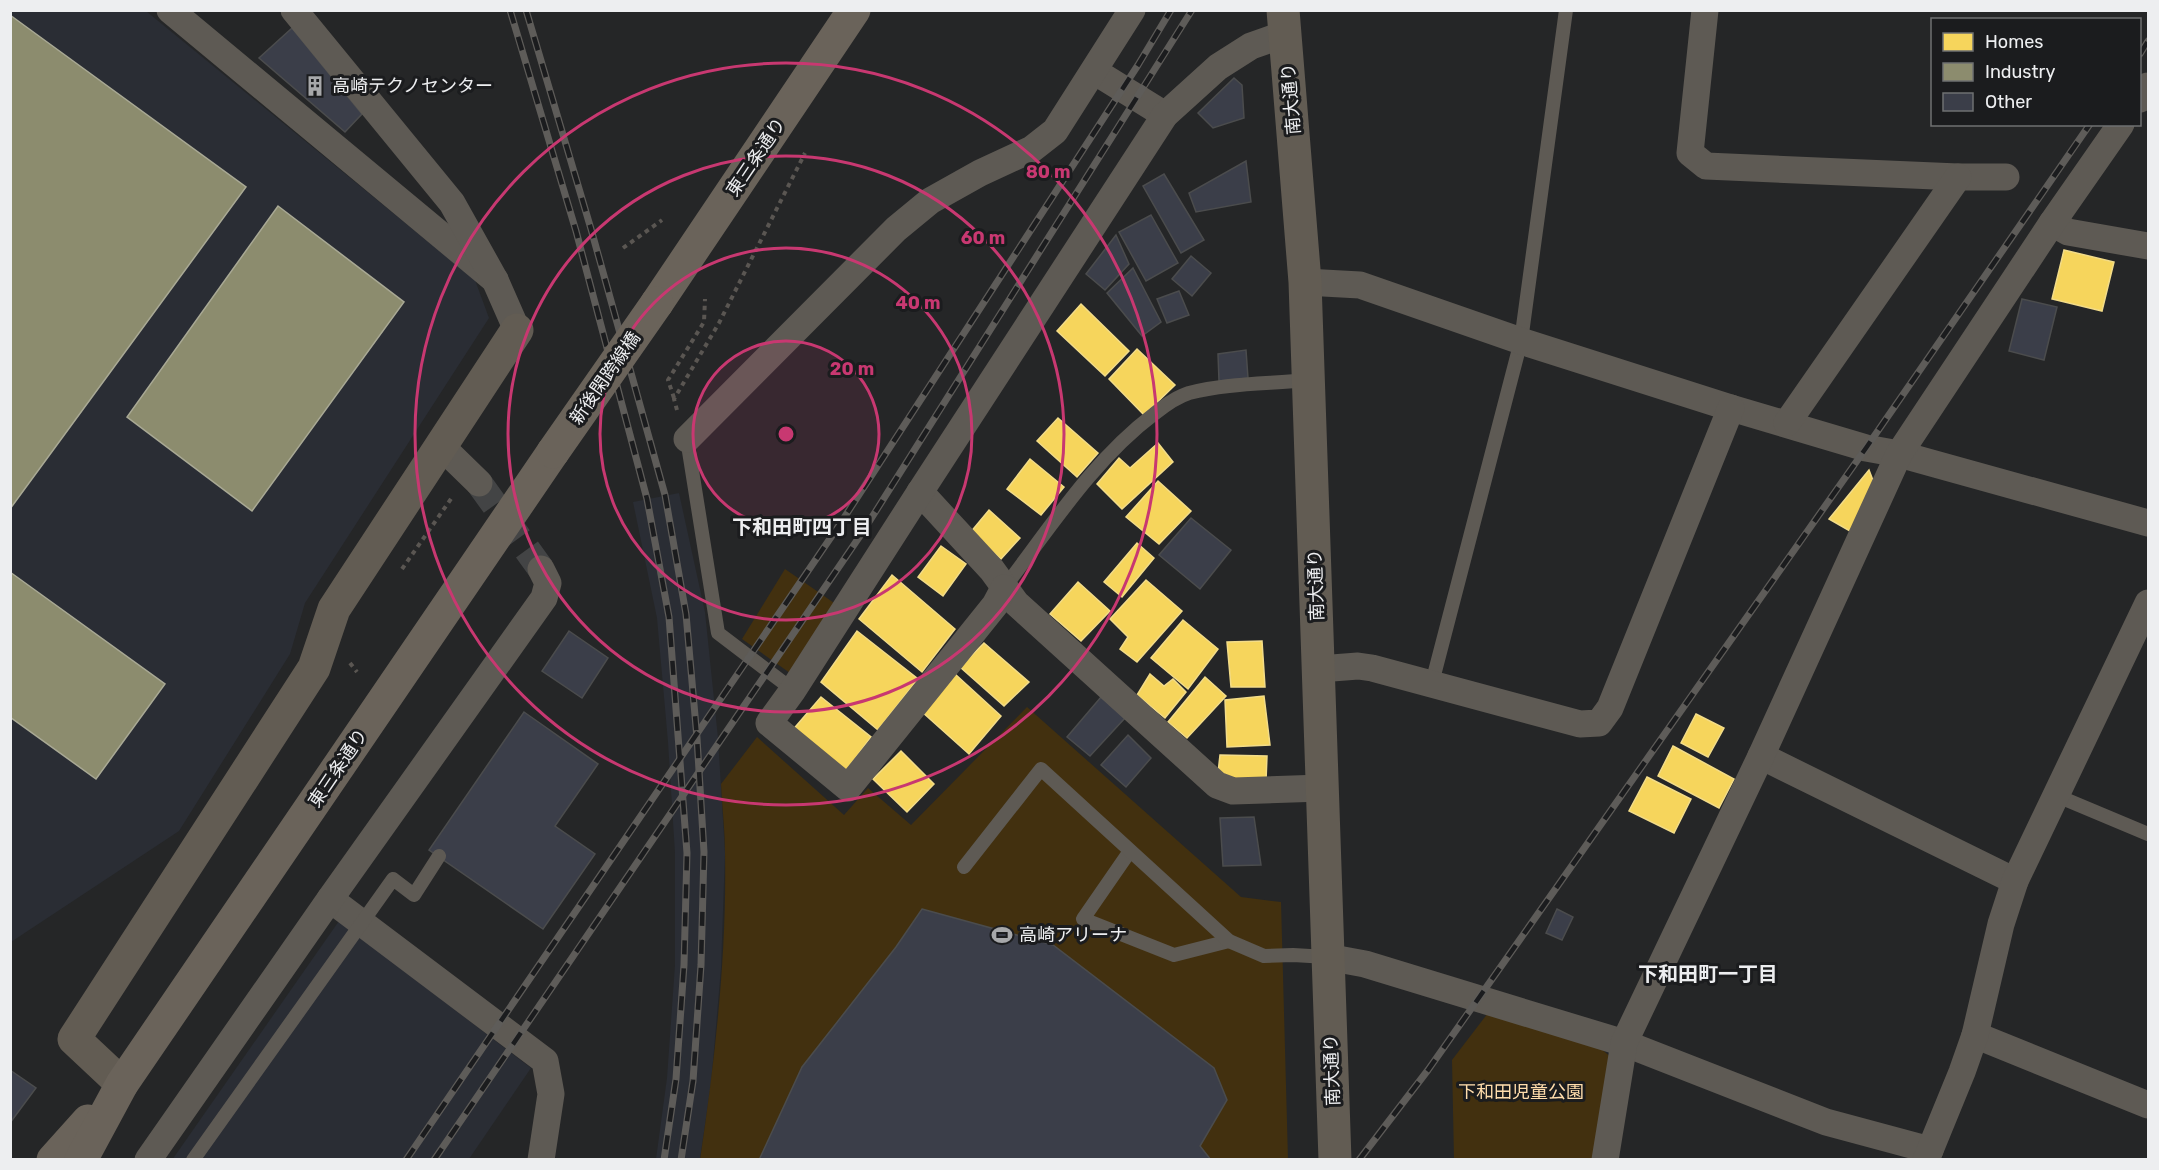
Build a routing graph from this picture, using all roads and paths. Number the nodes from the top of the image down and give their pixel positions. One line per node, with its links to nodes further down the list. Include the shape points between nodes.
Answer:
1 (170, 10): 18 (street)
2 (294, 10): 18 (street, via 452,203)
3 (854, 10): 21 (main road, 東三条通り)
4 (1132, 10): 8 (street)
5 (1566, 10): 23 (lane)
6 (1704, 10): 12 (street, via 1690,153 1706,166)
7 (1284, 22): 9 (street, via 1218,67); 19 (main road, 南大通り)
8 (1094, 70): 9 (street); 28 (street, via 1054,131 1032,149 930,201 896,229)
9 (1165, 115): 33 (street)
10 (2120, 126): 15 (street)
11 (805, 153): 25 (path, via 719,323)
12 (1958, 177): 13 (street); 27 (street)
13 (2006, 177)
14 (662, 220): 17 (path)
15 (2052, 223): 16 (street, via 2068,232); 31 (street)
16 (2148, 246)
17 (623, 248)
18 (495, 280): 22 (street)
19 (1305, 282): 23 (street, via 1360,285); 24 (main road, 南大通り)
20 (705, 299): 25 (path, via 704,322 668,380)
21 (657, 303): 30 (main road, 新後閑跨線橋, bridge)
22 (517, 330): 29 (main road)
23 (1521, 341): 26 (street); 42 (lane)
24 (1308, 380): 37 (lane, via 1222,387 1168,403 1117,447 1075,494); 40 (main road, 南大通り)
25 (674, 399): 28 (path)
26 (1731, 408): 27 (street); 42 (street, via 1611,708 1599,723 1580,724)
27 (1787, 423): 31 (street, via 1866,448)
28 (687, 439): 43 (lane, via 718,633)
29 (441, 446): 32 (street); 57 (main road, via 334,609 314,668 74,1039)
30 (553, 452): 57 (main road, 東三条通り)
31 (1899, 454): 34 (street); 44 (street)
32 (474, 478): 36 (path)
33 (920, 492): 37 (street); 43 (street)
34 (2148, 523)
35 (541, 569): 52 (street, via 548,583 544,598)
36 (396, 578)
37 (1004, 588): 43 (street, via 995,605 848,788 769,723); 45 (street, via 1217,785 1233,790)
38 (2148, 603): 46 (street)
39 (343, 654): 41 (path)
40 (1319, 669): 42 (street, via 1358,666); 45 (main road, 南大通り)
41 (357, 672)
42 (1432, 682)
43 (793, 690)
44 (1761, 756): 51 (street); 56 (street)
45 (1322, 788): 54 (main road, 南大通り)
46 (2055, 795): 47 (lane); 51 (street)
47 (2148, 834)
48 (1130, 850): 50 (lane, via 1041,769); 53 (lane); 53 (lane, via 1083,919 1174,955)
49 (439, 856): 63 (lane, bridge, via 414,895 393,879)
50 (964, 867)
51 (2015, 880): 55 (street)
52 (330, 899): 62 (street); 64 (street, via 545,1061 551,1094)
53 (1229, 940): 54 (lane, via 1264,956)
54 (1327, 957): 56 (street, via 1365,964); 65 (main road, 南大通り)
55 (1975, 1035): 58 (street); 59 (street)
56 (1624, 1043): 59 (street, via 1826,1122); 66 (street)
57 (122, 1084): 60 (main road, 東三条通り); 61 (main road, 東三条通り)
58 (2148, 1105)
59 (1928, 1155)
60 (53, 1160)
61 (81, 1160)
62 (148, 1160)
63 (193, 1160)
64 (541, 1160)
65 (1335, 1160)
66 (1605, 1160)

